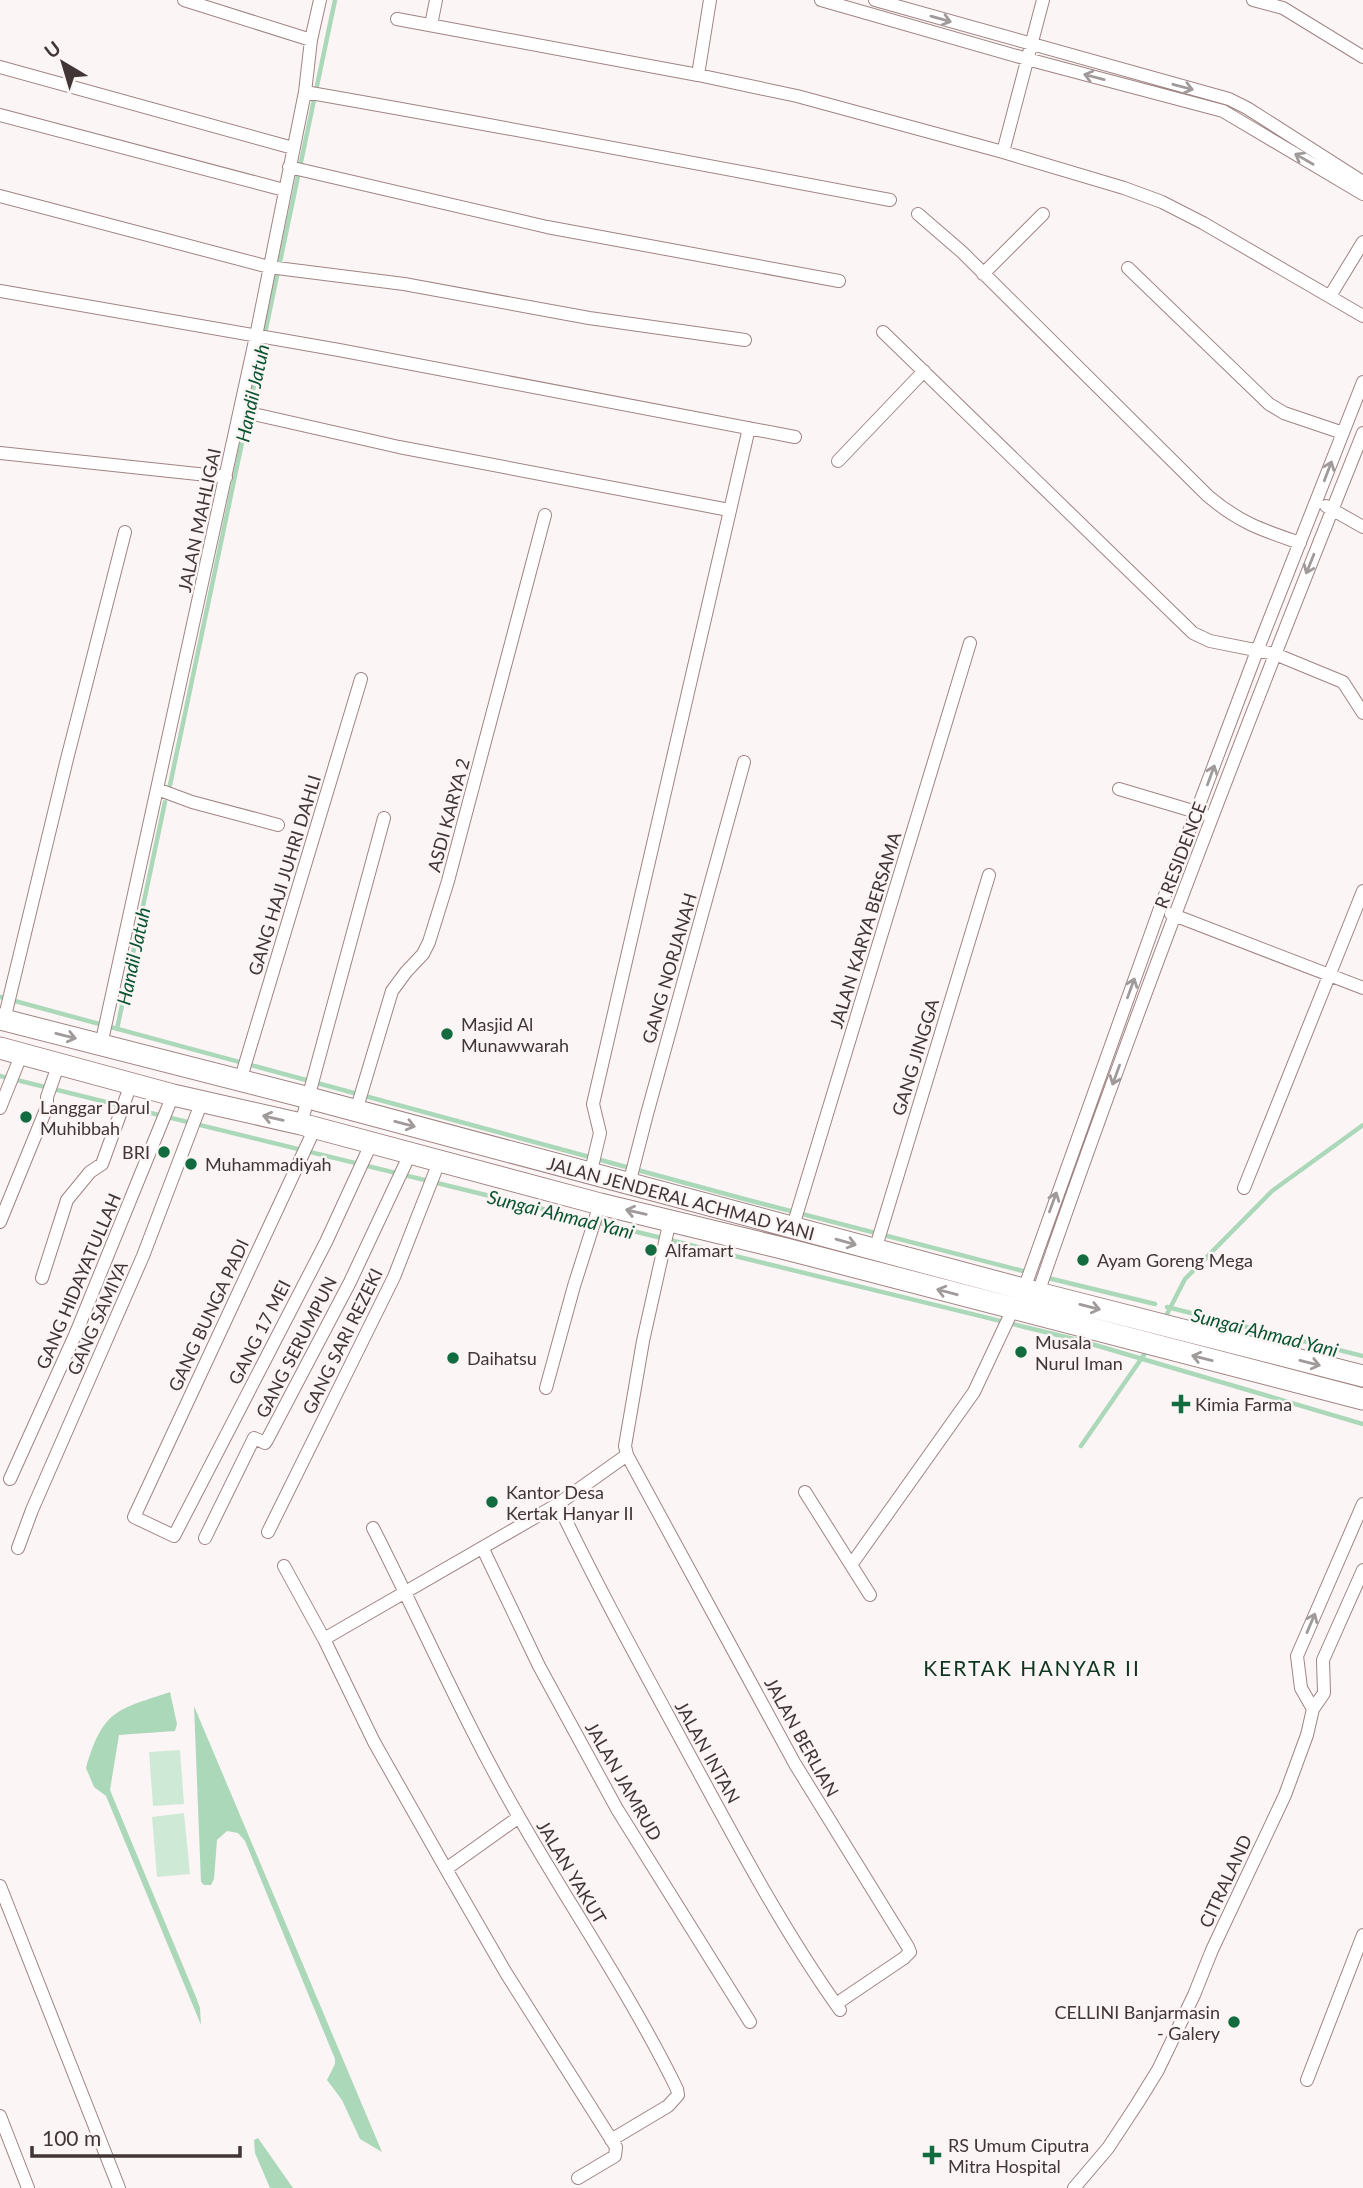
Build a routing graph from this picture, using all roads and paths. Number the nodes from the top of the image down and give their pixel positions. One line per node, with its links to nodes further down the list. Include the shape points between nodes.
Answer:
1 (184, 0): 13 (street)
2 (320, 0): 13 (street, JALAN MAHLIGAI)
3 (436, 0): 12 (street)
4 (710, 0): 18 (street)
5 (821, 0): 11 (street)
6 (875, 0): 9 (street)
7 (1043, 0): 14 (street)
8 (1253, 0): 15 (street, via 1283,8)
9 (898, 7): 11 (street); 14 (street, one-way to 14)
10 (397, 19): 12 (street)
11 (895, 21): 16 (street)
12 (431, 25): 18 (street)
13 (311, 40): 19 (street, JALAN MAHLIGAI)
14 (1031, 45): 16 (street); 20 (street, one-way to 20, via 1229,99)
15 (1363, 58)
16 (1027, 59): 22 (street, one-way to 16, via 1223,111); 24 (street)
17 (0, 67): 23 (street)
18 (698, 75): 24 (street, via 797,96)
19 (311, 93): 23 (street, JALAN MAHLIGAI); 30 (street)
20 (1247, 108): 22 (street); 26 (street)
21 (0, 115): 27 (street)
22 (1238, 120): 28 (street, one-way to 22)
23 (293, 148): 25 (street, JALAN MAHLIGAI)
24 (1003, 152): 39 (street, via 1162,202)
25 (296, 169): 27 (street, JALAN MAHLIGAI); 37 (street, via 547,227)
26 (1363, 182)
27 (284, 190): 34 (street, JALAN MAHLIGAI)
28 (1363, 194)
29 (0, 196): 34 (street)
30 (890, 200)
31 (918, 214): 36 (street)
32 (1043, 214): 36 (street)
33 (1363, 242): 39 (street)
34 (276, 268): 42 (street, JALAN MAHLIGAI); 43 (street, via 404,284 589,318)
35 (1128, 268): 48 (street, via 1269,404)
36 (983, 274): 60 (street, via 1229,514)
37 (839, 281)
38 (0, 291): 42 (street)
39 (1330, 296): 40 (street)
40 (1363, 316)
41 (883, 332): 44 (street)
42 (261, 336): 46 (street, JALAN MAHLIGAI); 47 (street)
43 (746, 340)
44 (924, 371): 52 (street); 62 (street, via 1193,633)
45 (1363, 382): 48 (street)
46 (246, 412): 53 (street, JALAN MAHLIGAI); 56 (street, via 399,447)
47 (748, 428): 50 (street); 56 (street)
48 (1343, 433): 54 (street, one-way to 48)
49 (1363, 433): 55 (street, R RESIDENCE)
50 (795, 437)
51 (0, 453): 53 (street)
52 (838, 461)
53 (226, 477): 67 (street, JALAN MAHLIGAI)
54 (1316, 502): 55 (street); 60 (street)
55 (1333, 509): 58 (street); 63 (street, R RESIDENCE, one-way to 63)
56 (729, 510): 95 (street, via 593,1104 600,1133)
57 (545, 515): 89 (street, ASDI KARYA 2, via 429,942 392,990)
58 (1363, 527)
59 (125, 533): 79 (street)
60 (1300, 543): 62 (street)
61 (970, 643): 103 (street, JALAN KARYA BERSAMA)
62 (1257, 651): 63 (street); 69 (street, one-way to 62)
63 (1275, 654): 65 (street, via 1343,682); 70 (street, R RESIDENCE)
64 (361, 679): 85 (street, GANG HAJI JUHRI DAHLI)
65 (1363, 713)
66 (744, 762): 97 (street, GANG NORJANAH)
67 (157, 789): 72 (street); 81 (street, JALAN MAHLIGAI)
68 (1119, 789): 69 (street)
69 (1197, 812): 70 (street); 75 (street)
70 (1214, 817): 76 (street, R RESIDENCE)
71 (384, 818): 87 (street, GANG BUNGA PADI)
72 (278, 825)
73 (989, 875): 107 (street, GANG JINGGA)
74 (1363, 891): 77 (street)
75 (1159, 911): 76 (street); 80 (street, one-way to 75)
76 (1176, 916): 77 (street); 82 (street, R RESIDENCE)
77 (1329, 975): 78 (street); 99 (street)
78 (1363, 988)
79 (4, 1015): 81 (highway, JALAN JENDERAL ACHMAD YANI, one-way to 81)
80 (1113, 1037): 82 (street); 104 (street, one-way to 80)
81 (103, 1038): 85 (highway, JALAN JENDERAL ACHMAD YANI)
82 (1129, 1040): 105 (street, R RESIDENCE, one-way to 105)
83 (0, 1048): 84 (highway, JALAN JENDERAL ACHMAD YANI)
84 (15, 1070): 86 (highway, JALAN JENDERAL ACHMAD YANI); 90 (street)
85 (243, 1070): 87 (highway, JALAN JENDERAL ACHMAD YANI)
86 (53, 1079): 88 (highway, JALAN JENDERAL ACHMAD YANI); 102 (street, via 47,1107)
87 (312, 1086): 89 (highway, JALAN JENDERAL ACHMAD YANI); 93 (street, GANG BUNGA PADI)
88 (126, 1098): 91 (highway, JALAN JENDERAL ACHMAD YANI); 108 (street, via 102,1164 90,1171 67,1200)
89 (360, 1099): 95 (highway, JALAN JENDERAL ACHMAD YANI, one-way to 95)
90 (0, 1108)
91 (168, 1109): 92 (highway, JALAN JENDERAL ACHMAD YANI); 119 (street, GANG HIDAYATULLAH)
92 (196, 1116): 93 (highway, JALAN JENDERAL ACHMAD YANI, one-way to 92); 127 (street, GANG SAMIYA, via 143,1256)
93 (306, 1138): 94 (highway, JALAN JENDERAL ACHMAD YANI); 125 (street, GANG BUNGA PADI, via 134,1517)
94 (365, 1157): 96 (highway, JALAN JENDERAL ACHMAD YANI); 125 (street, GANG 17 MEI, via 326,1242)
95 (593, 1163): 97 (highway, JALAN JENDERAL ACHMAD YANI)
96 (403, 1167): 98 (highway, JALAN JENDERAL ACHMAD YANI); 126 (street, GANG SERUMPUN, via 350,1282 267,1440 254,1438)
97 (632, 1173): 103 (highway, JALAN JENDERAL ACHMAD YANI)
98 (435, 1175): 100 (highway, JALAN JENDERAL ACHMAD YANI); 124 (street, GANG SARI REZEKI, via 394,1277)
99 (1244, 1188)
100 (596, 1216): 101 (highway, JALAN JENDERAL ACHMAD YANI, one-way to 100); 116 (street)
101 (670, 1220): 106 (highway, JALAN JENDERAL ACHMAD YANI); 118 (street, via 625,1437)
102 (0, 1222)
103 (787, 1225): 106 (highway); 107 (highway, JALAN JENDERAL ACHMAD YANI, one-way to 107)
104 (1044, 1227): 105 (street); 109 (street)
105 (1059, 1233): 109 (street, R RESIDENCE)
106 (774, 1246): 110 (highway, JALAN JENDERAL ACHMAD YANI, one-way to 106)
107 (874, 1250): 109 (highway, JALAN JENDERAL ACHMAD YANI)
108 (42, 1278)
109 (1031, 1291): 111 (highway, JALAN JENDERAL ACHMAD YANI, one-way to 111)
110 (1011, 1314): 113 (highway, JALAN JENDERAL ACHMAD YANI, one-way to 110); 129 (street, via 974,1392)
111 (1242, 1345): 112 (highway, JALAN JENDERAL ACHMAD YANI); 113 (highway)
112 (1277, 1354): 114 (highway); 115 (highway, JALAN JENDERAL ACHMAD YANI, one-way to 115)
113 (1236, 1366): 114 (highway, JALAN JENDERAL ACHMAD YANI)
114 (1272, 1376): 117 (highway, JALAN JENDERAL ACHMAD YANI)
115 (1363, 1376)
116 (546, 1388)
117 (1363, 1399)
118 (627, 1454): 121 (street); 140 (street, JALAN BERLIAN, via 795,1764 910,1952)
119 (10, 1479)
120 (805, 1492): 129 (street)
121 (558, 1504): 128 (street); 140 (street, JALAN INTAN, via 742,1852)
122 (1363, 1504): 135 (street, one-way to 122, via 1301,1688 1297,1656)
123 (373, 1528): 132 (street, JALAN YAKUT)
124 (268, 1532)
125 (174, 1535)
126 (205, 1538)
127 (19, 1548)
128 (483, 1549): 132 (street); 141 (street, JALAN JAMRUD, via 539,1666 617,1810)
129 (851, 1565): 133 (street)
130 (284, 1566): 134 (street)
131 (1363, 1570): 135 (street, CITRALAND, via 1323,1660 1324,1693)
132 (405, 1591): 134 (street); 136 (street, JALAN YAKUT)
133 (870, 1595)
134 (324, 1639): 137 (street, via 374,1742)
135 (1313, 1709): 148 (street, CITRALAND, via 1285,1795 1158,2070 1108,2148)
136 (519, 1818): 137 (street); 144 (street, JALAN YAKUT, via 677,2089 674,2101)
137 (446, 1869): 144 (street)
138 (0, 1886): 147 (street)
139 (1363, 1935): 142 (street)
140 (838, 2007)
141 (750, 2022)
142 (1307, 2081)
143 (0, 2116): 146 (street)
144 (611, 2140): 145 (street, via 615,2156)
145 (578, 2178)
146 (28, 2188)
147 (119, 2188)
148 (1074, 2188)

